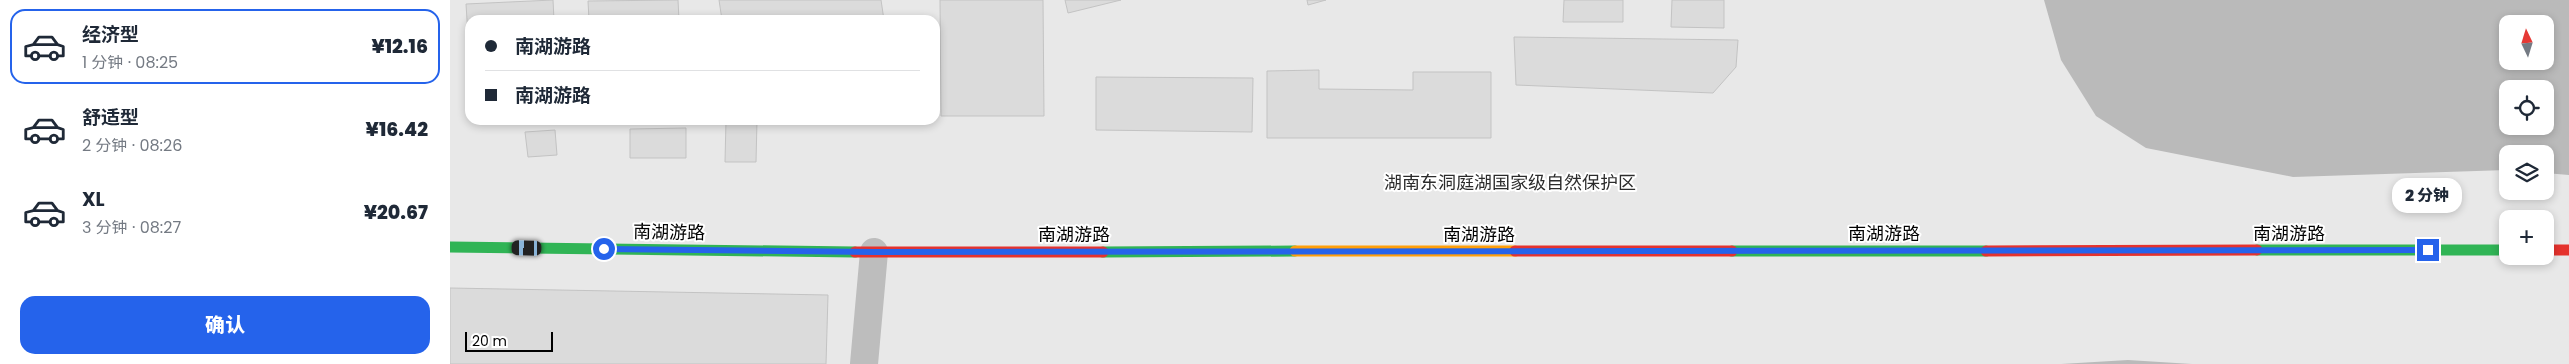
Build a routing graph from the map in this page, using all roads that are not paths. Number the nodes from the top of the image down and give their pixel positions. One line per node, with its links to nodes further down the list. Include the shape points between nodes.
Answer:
1 (450, 247): 5 (street, 南湖游路)
2 (2499, 250): 5 (street, 南湖游路)
3 (2554, 250): 4 (street)
4 (2569, 250)
5 (874, 252): 6 (street)
6 (864, 364)

